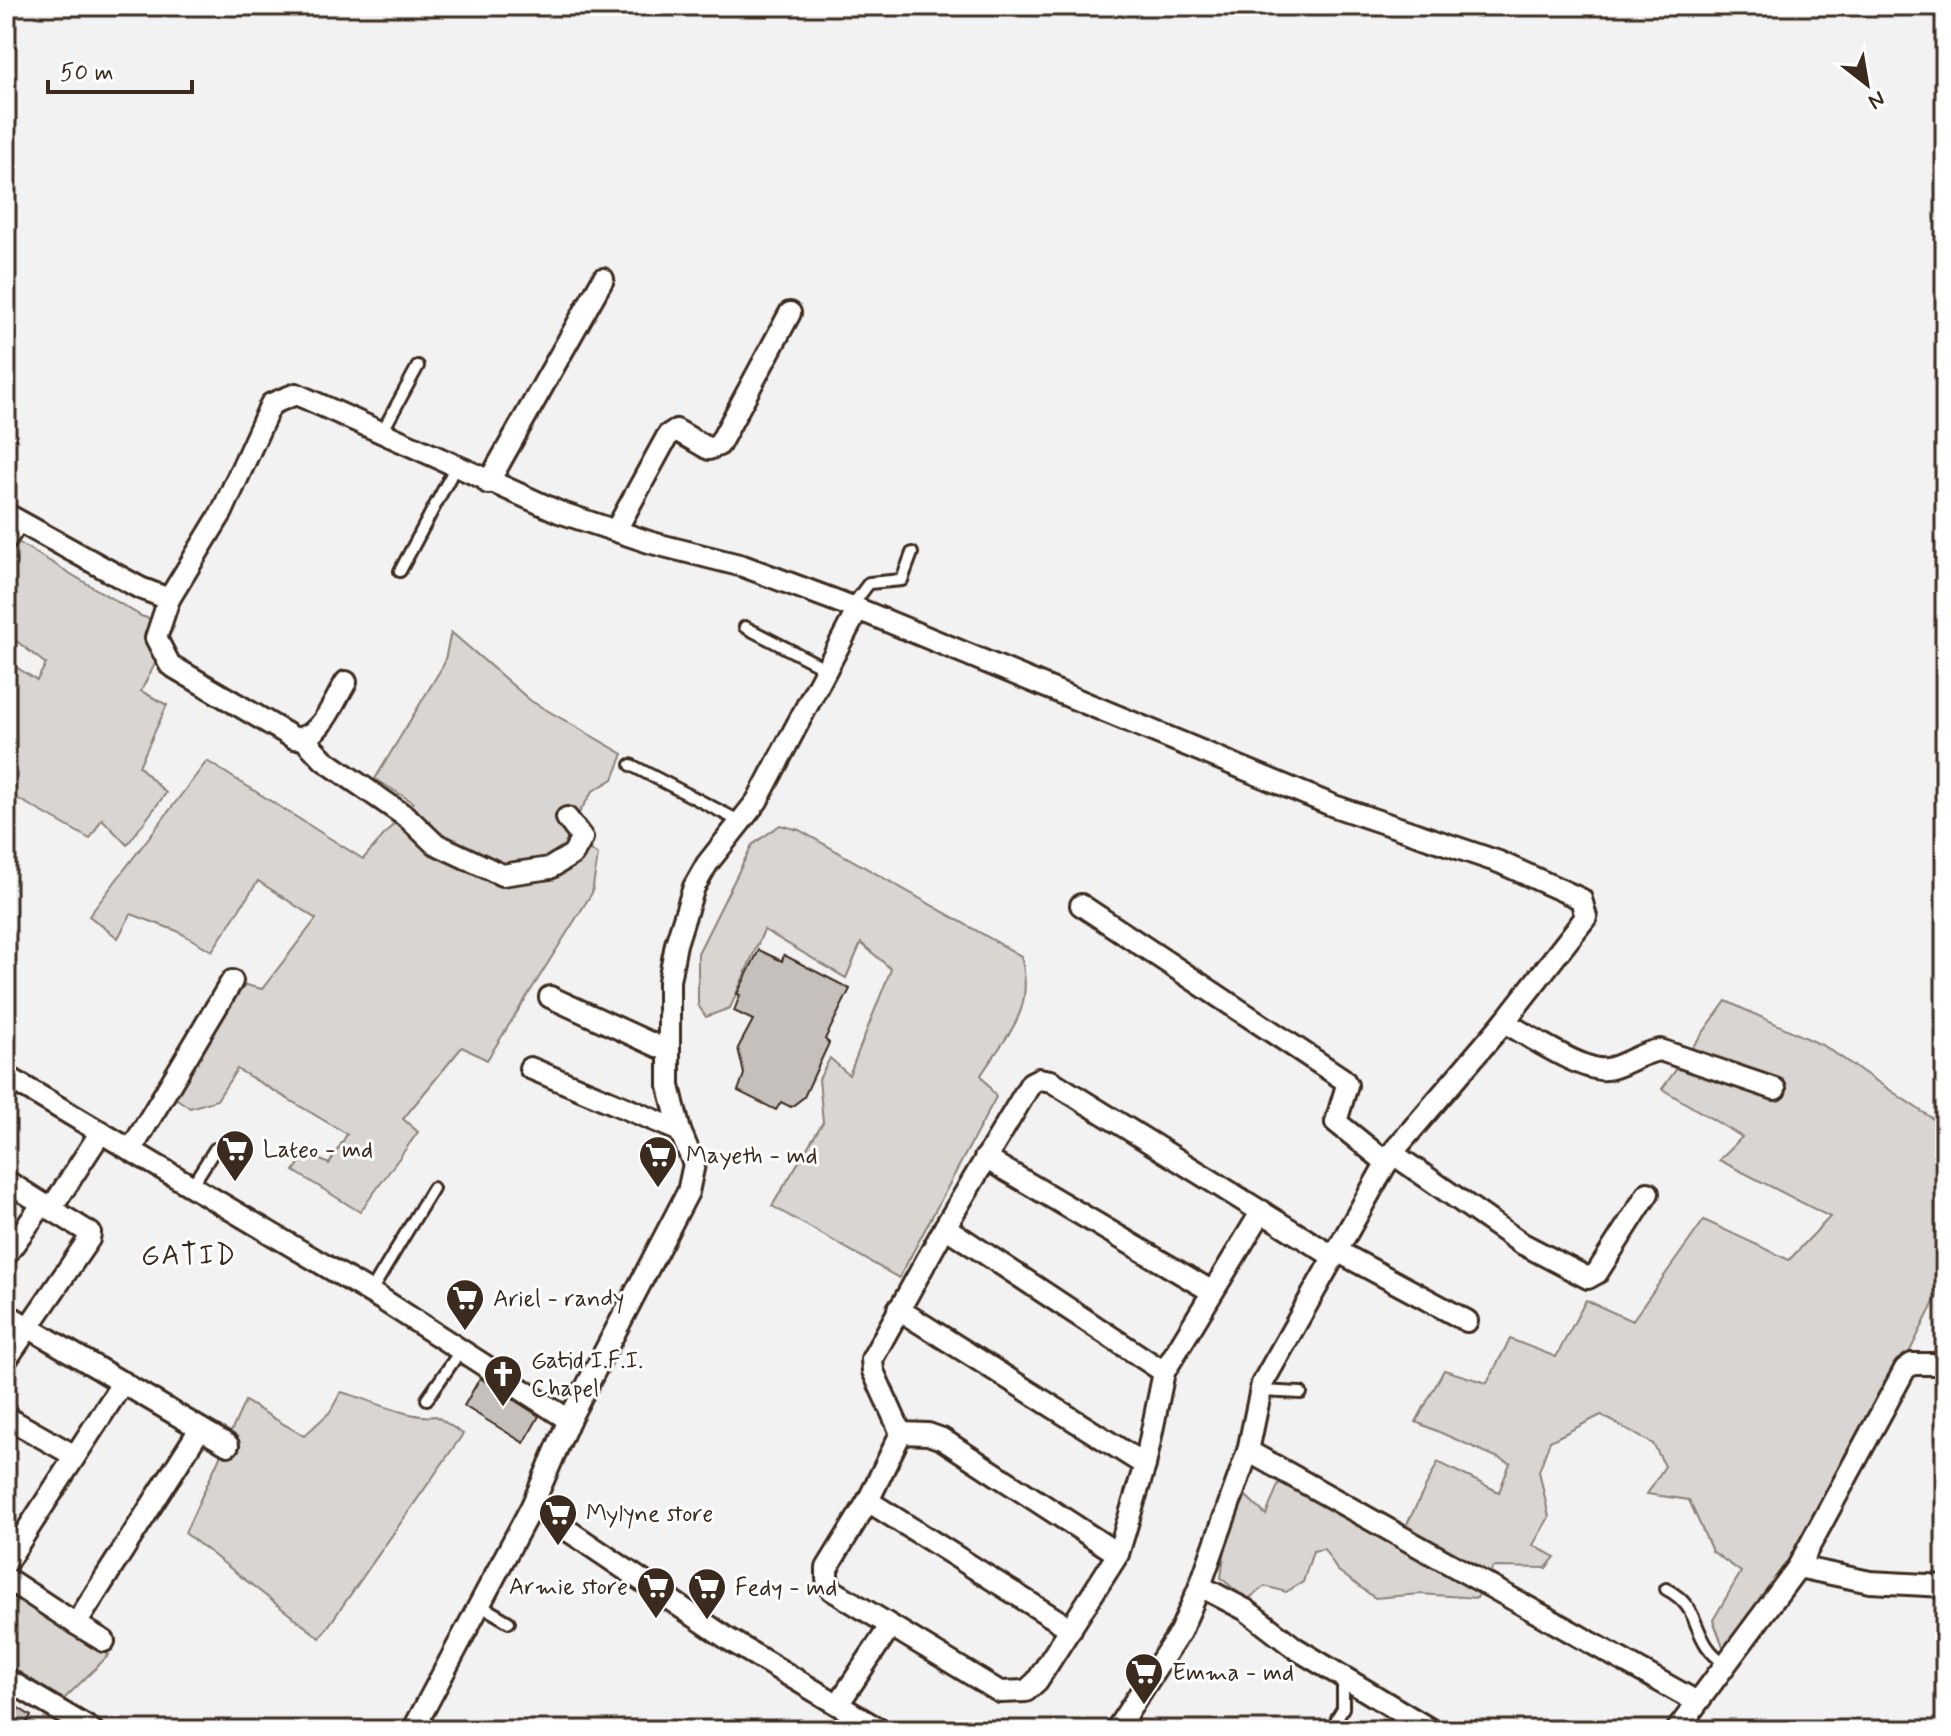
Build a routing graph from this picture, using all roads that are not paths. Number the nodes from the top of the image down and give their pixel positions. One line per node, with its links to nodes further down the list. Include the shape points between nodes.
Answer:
1 (603, 279): 6 (street)
2 (790, 313): 8 (street, via 719,445 709,449 676,430 668,435)
3 (418, 366): 4 (lane)
4 (381, 434): 5 (street); 12 (street, via 296,394 271,404 222,512)
5 (455, 468): 6 (street); 11 (lane)
6 (488, 483): 8 (street)
7 (14, 518): 9 (lane); 12 (street)
8 (616, 530): 13 (street, via 743,566)
9 (6, 548)
10 (912, 553): 13 (lane, via 902,580 869,583)
11 (400, 571)
12 (169, 599): 17 (street, via 156,638 170,665)
13 (855, 608): 15 (street); 24 (street, via 1334,806 1499,862 1581,899 1586,917)
14 (745, 627): 15 (lane)
15 (827, 669): 20 (street, via 767,784)
16 (346, 682): 17 (street, via 313,734)
17 (304, 739): 19 (street, via 434,843 502,875 550,868 573,854 582,838)
18 (631, 765): 20 (lane)
19 (567, 818)
20 (741, 822): 25 (street, via 707,864 689,902 669,981)
21 (1081, 905): 34 (street, via 1343,1079 1347,1085 1336,1122)
22 (232, 981): 32 (street)
23 (550, 997): 25 (street)
24 (1504, 1022): 28 (street, via 1591,1068 1608,1069 1640,1052 1660,1050); 34 (street)
25 (668, 1051): 29 (street, via 669,1086)
26 (530, 1068): 29 (street)
27 (6, 1076): 30 (street)
28 (1775, 1089)
29 (680, 1131): 59 (street, via 694,1164 688,1192)
30 (101, 1132): 32 (street); 39 (street)
31 (215, 1149): 36 (lane)
32 (131, 1150): 36 (street)
33 (985, 1158): 40 (street, via 1031,1083 1051,1081); 41 (street); 44 (street)
34 (1390, 1158): 38 (street, via 1521,1243 1588,1278 1597,1273); 42 (street)
35 (8, 1182): 39 (street)
36 (191, 1187): 45 (street)
37 (433, 1188): 45 (lane)
38 (1648, 1193)
39 (47, 1207): 43 (street); 49 (street, via 90,1233)
40 (1262, 1211): 42 (street); 44 (street)
41 (945, 1227): 46 (street); 53 (street)
42 (1336, 1254): 48 (street); 55 (street)
43 (6, 1255)
44 (1211, 1291): 53 (street)
45 (370, 1293): 50 (street)
46 (898, 1309): 61 (street, via 872,1359); 65 (street)
47 (6, 1314): 49 (street)
48 (1467, 1321)
49 (28, 1325): 51 (street); 54 (street)
50 (461, 1350): 57 (lane); 59 (street)
51 (6, 1360)
52 (1937, 1364): 70 (street, via 1905,1369)
53 (1164, 1372): 65 (street)
54 (123, 1382): 60 (street); 64 (street)
55 (1260, 1391): 56 (lane); 63 (street)
56 (1301, 1393)
57 (427, 1399)
58 (6, 1417): 64 (street)
59 (569, 1420): 67 (street)
60 (200, 1429): 62 (street); 77 (street)
61 (901, 1433): 66 (street); 68 (street, via 942,1439)
62 (228, 1445)
63 (1248, 1451): 72 (street); 84 (street)
64 (75, 1456): 69 (street)
65 (1145, 1465): 68 (street)
66 (868, 1501): 78 (street, via 827,1568 827,1579 832,1590); 79 (street)
67 (532, 1506): 75 (street); 85 (street, via 728,1639)
68 (1118, 1554): 79 (street)
69 (6, 1563)
70 (1798, 1567): 73 (street, via 1870,1582); 81 (street)
71 (6, 1578): 77 (street)
72 (1200, 1586): 82 (street, via 1246,1610); 90 (street, via 1180,1632)
73 (1945, 1586)
74 (1666, 1589): 81 (lane, via 1687,1601 1703,1644)
75 (480, 1605): 76 (lane); 88 (street)
76 (509, 1622)
77 (76, 1624): 80 (street)
78 (889, 1628): 79 (street, via 1000,1692 1015,1694 1037,1681); 85 (street)
79 (1071, 1629)
80 (104, 1641)
81 (1726, 1664): 84 (street)
82 (1343, 1677): 86 (lane, via 1343,1708); 91 (street)
83 (6, 1679): 87 (street)
84 (1697, 1702): 92 (street)
85 (839, 1703): 89 (street)
86 (1337, 1718)
87 (92, 1730)
88 (413, 1730)
89 (880, 1730)
90 (1116, 1730)
91 (1431, 1730)
92 (1677, 1730)

